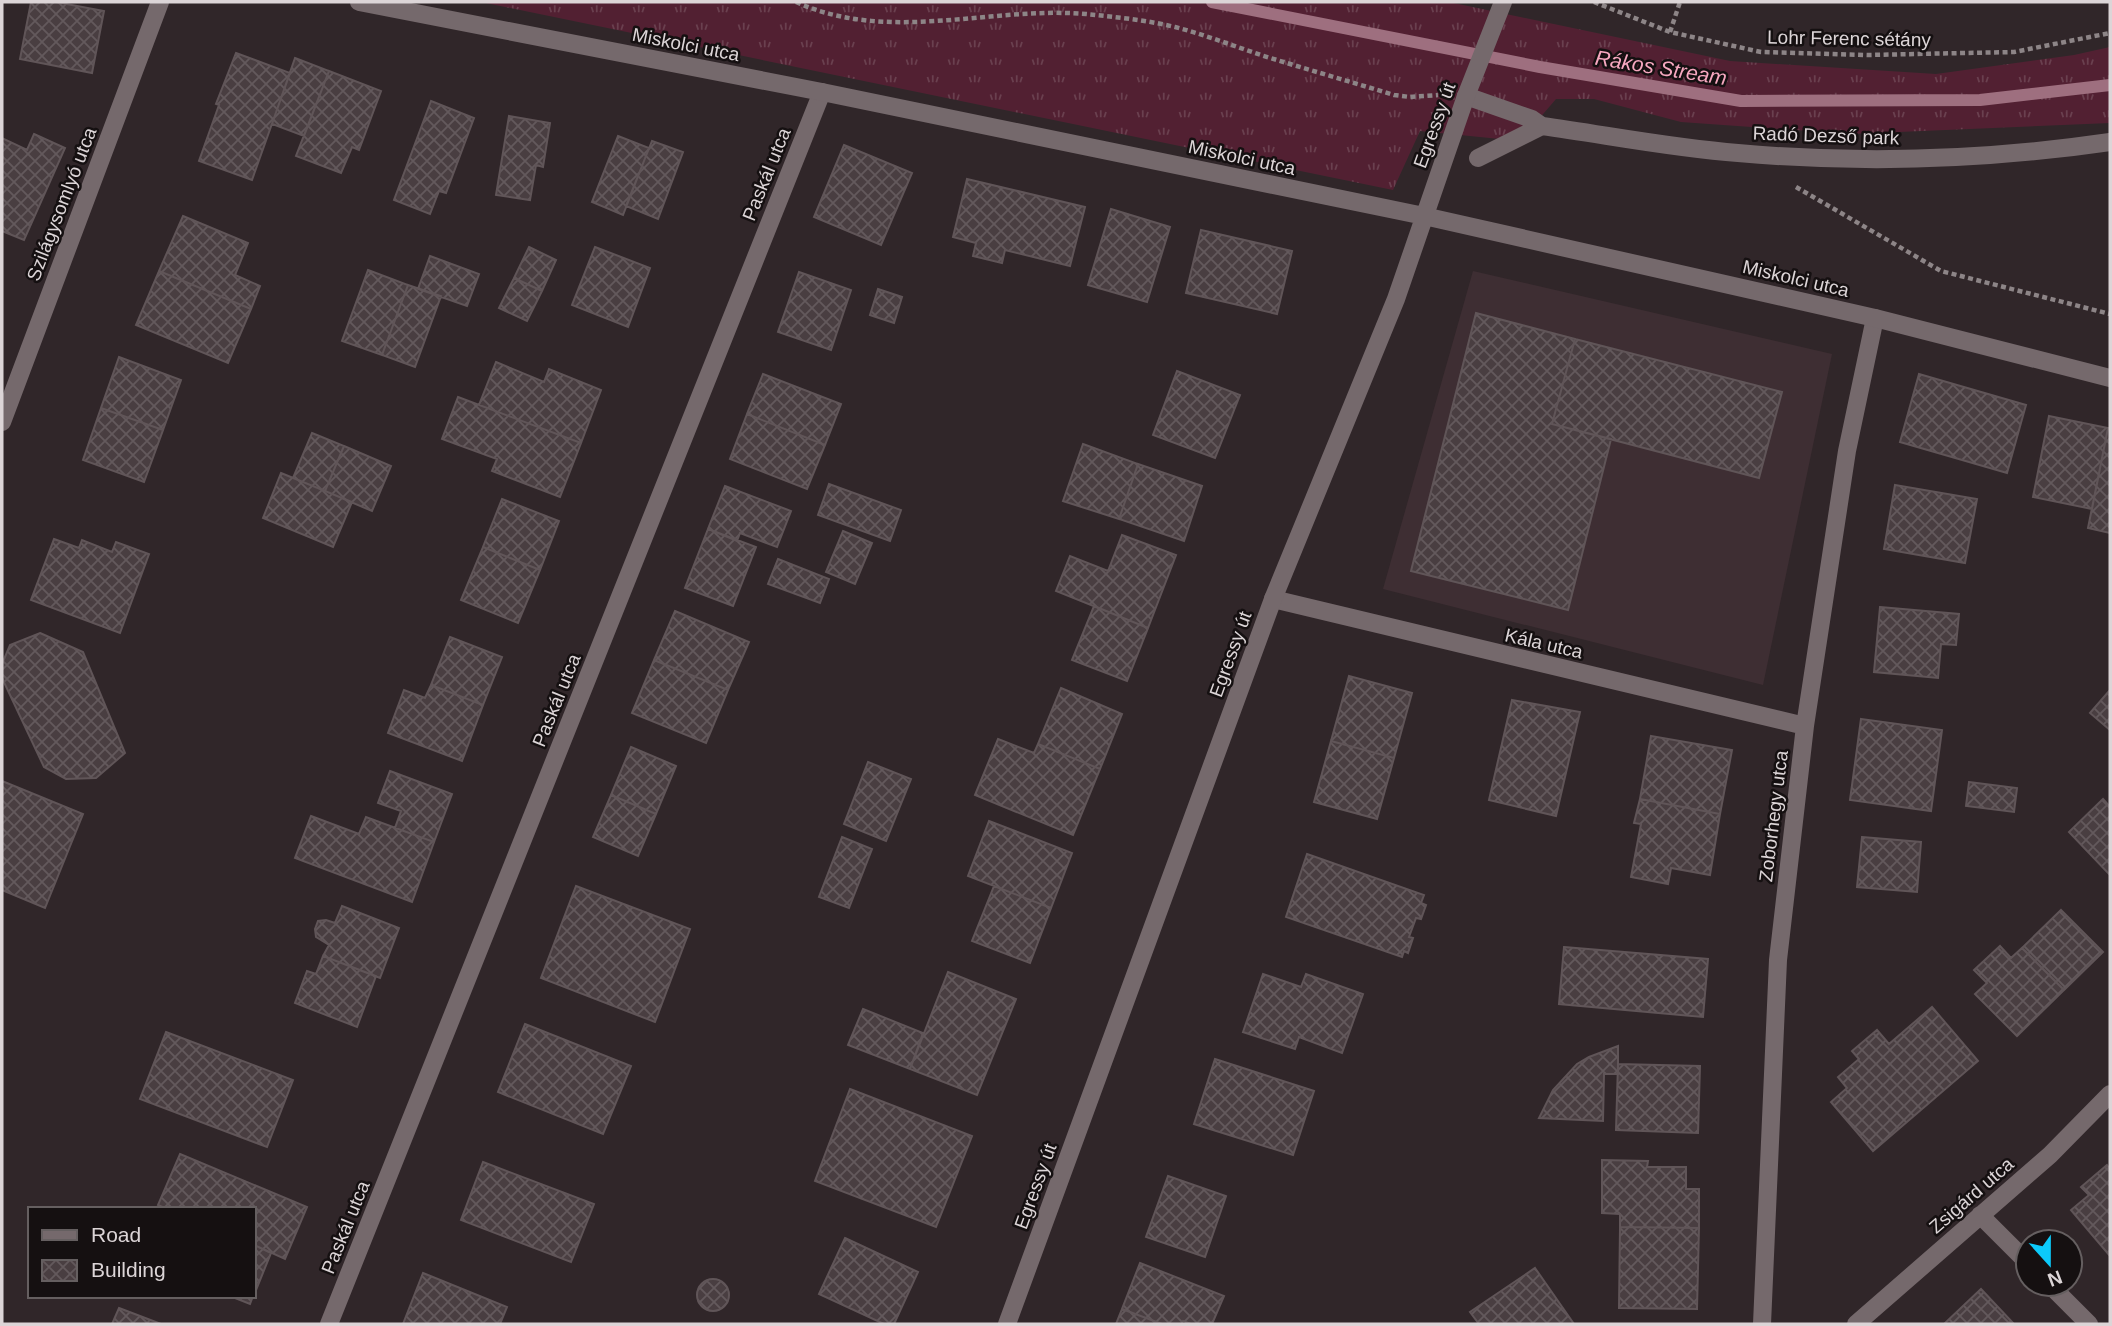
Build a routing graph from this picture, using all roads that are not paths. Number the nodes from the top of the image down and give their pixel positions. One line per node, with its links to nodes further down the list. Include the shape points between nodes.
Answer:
1 (160, 2): 12 (street, Szilágysomlyó utca)
2 (359, 2): 4 (street, Miskolci utca)
3 (1503, 3): 5 (street, Egressy út)
4 (822, 92): 9 (street, Miskolci utca); 19 (street, Paskál utca)
5 (1468, 92): 6 (street, Radó Dezső park); 9 (street, Egressy út)
6 (1542, 126): 7 (street, Radó Dezső park, via 1699,150 1826,159 1978,156); 8 (street)
7 (2110, 142)
8 (1478, 158)
9 (1424, 216): 10 (street, Miskolci utca); 13 (street, Egressy út, via 1396,299)
10 (1875, 318): 11 (street, Miskolci utca); 14 (street, Zoborhegy utca, via 1847,452)
11 (2110, 378)
12 (2, 422)
13 (1273, 599): 14 (street, Kála utca); 20 (street, Egressy út)
14 (1805, 726): 21 (street, Zoborhegy utca, via 1778,960)
15 (2110, 1094): 16 (street, Zsigárd utca)
16 (1980, 1215): 17 (street); 22 (street, Zsigárd utca)
17 (2014, 1250)
18 (2063, 1298): 23 (street)
19 (328, 1324)
20 (1007, 1324)
21 (1762, 1324)
22 (1856, 1324)
23 (2089, 1324)

